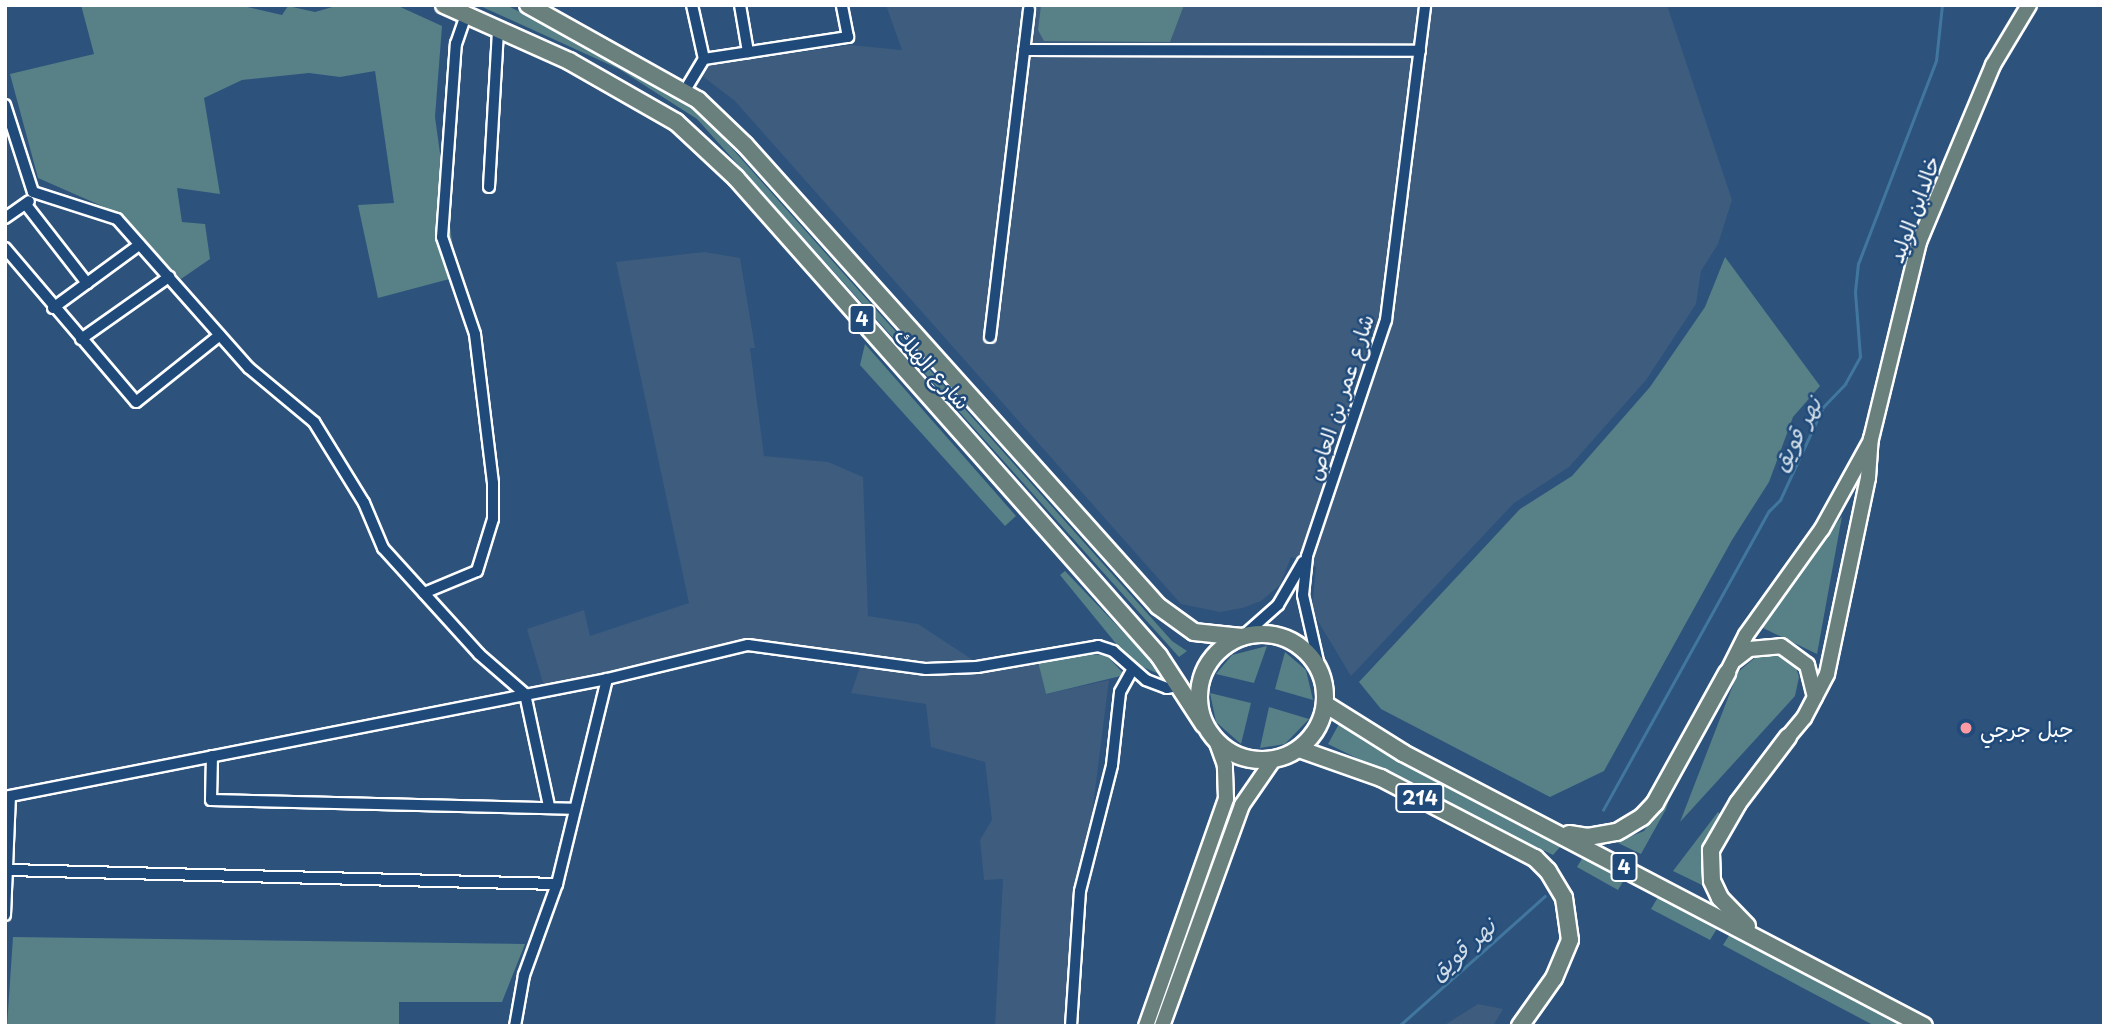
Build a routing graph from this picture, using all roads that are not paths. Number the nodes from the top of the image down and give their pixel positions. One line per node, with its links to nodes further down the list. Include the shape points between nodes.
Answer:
1 (444, 5): 9 (highway, شارع الهلك / 4)
2 (527, 5): 15 (highway, شارع الهلك / 4)
3 (692, 5): 14 (street)
4 (740, 5): 13 (street)
5 (842, 5): 13 (street, via 848,37)
6 (1425, 5): 12 (street, شارع عمر بن العاص)
7 (2029, 5): 29 (main road, خالدابن الوليد, via 1993,65 1919,242)
8 (1029, 9): 11 (street)
9 (466, 15): 10 (highway, شارع الهلك / 4); 31 (street, via 456,44 442,237 475,334 493,519 477,571)
10 (498, 29): 17 (street); 37 (highway, شارع الهلك / 4, via 569,61 676,122 736,178)
11 (1024, 50): 12 (street); 27 (street)
12 (1420, 51): 30 (street, شارع عمر بن العاص, via 1386,320)
13 (748, 52): 14 (street)
14 (704, 59): 15 (street)
15 (684, 92): 32 (highway, شارع الهلك / 4, via 745,145 1158,606 1194,632)
16 (5, 105): 18 (street)
17 (489, 187)
18 (33, 192): 19 (street); 21 (street, via 117,219)
19 (27, 206): 20 (street); 24 (street)
20 (5, 218)
21 (139, 245): 23 (street); 24 (street)
22 (5, 248): 25 (street)
23 (169, 277): 26 (street); 28 (street)
24 (87, 283): 25 (street)
25 (53, 308): 28 (street)
26 (220, 335): 28 (street, via 136,402); 31 (street, via 249,369 314,422 364,503 383,548)
27 (990, 337)
28 (81, 339)
29 (1871, 439): 35 (main road, via 1822,528 1746,635); 39 (main road, via 1868,478 1833,649)
30 (1307, 556): 32 (street, via 1278,606); 33 (street, شارع عمر بن العاص, via 1303,595)
31 (424, 593): 38 (street, via 479,654)
32 (1242, 637): 33 (highway, via 1279,636 1303,649); 41 (highway, via 1223,647 1204,673 1198,704)
33 (1320, 670): 40 (highway)
34 (1132, 672): 36 (street, via 1113,651 1098,646 977,667 926,669 748,645); 37 (street, via 1167,688); 56 (street, via 1120,692 1112,765 1080,891)
35 (1727, 673): 39 (main road, via 1749,649 1781,646 1807,665); 50 (highway, via 1642,817 1617,832 1588,837)
36 (607, 679): 38 (street); 49 (street)
37 (1181, 685): 41 (highway, شارع الهلك / 4)
38 (525, 694): 45 (street); 48 (street)
39 (1815, 697): 42 (main road)
40 (1325, 704): 44 (highway, via 1314,733); 50 (highway, 4, via 1402,753)
41 (1204, 724): 43 (highway)
42 (1787, 737): 54 (highway, via 1738,803 1711,850 1712,881 1720,898)
43 (1217, 743): 46 (highway, via 1243,758); 57 (main road, via 1225,765 1226,799)
44 (1299, 749): 46 (highway); 59 (highway, 214, via 1381,778 1535,858 1564,898 1570,940 1554,978)
45 (212, 756): 47 (street); 48 (street, via 211,800)
46 (1273, 760): 58 (main road, via 1242,805)
47 (8, 796): 51 (street)
48 (549, 806): 49 (street)
49 (572, 809): 52 (street)
50 (1552, 829): 54 (highway, 4)
51 (8, 870): 52 (street); 53 (street)
52 (557, 884): 55 (street, via 524,975)
53 (5, 915)
54 (1758, 938): 60 (highway, 4)
55 (515, 1026)
56 (1072, 1026)
57 (1146, 1026)
58 (1162, 1026)
59 (1520, 1026)
60 (1924, 1026)

